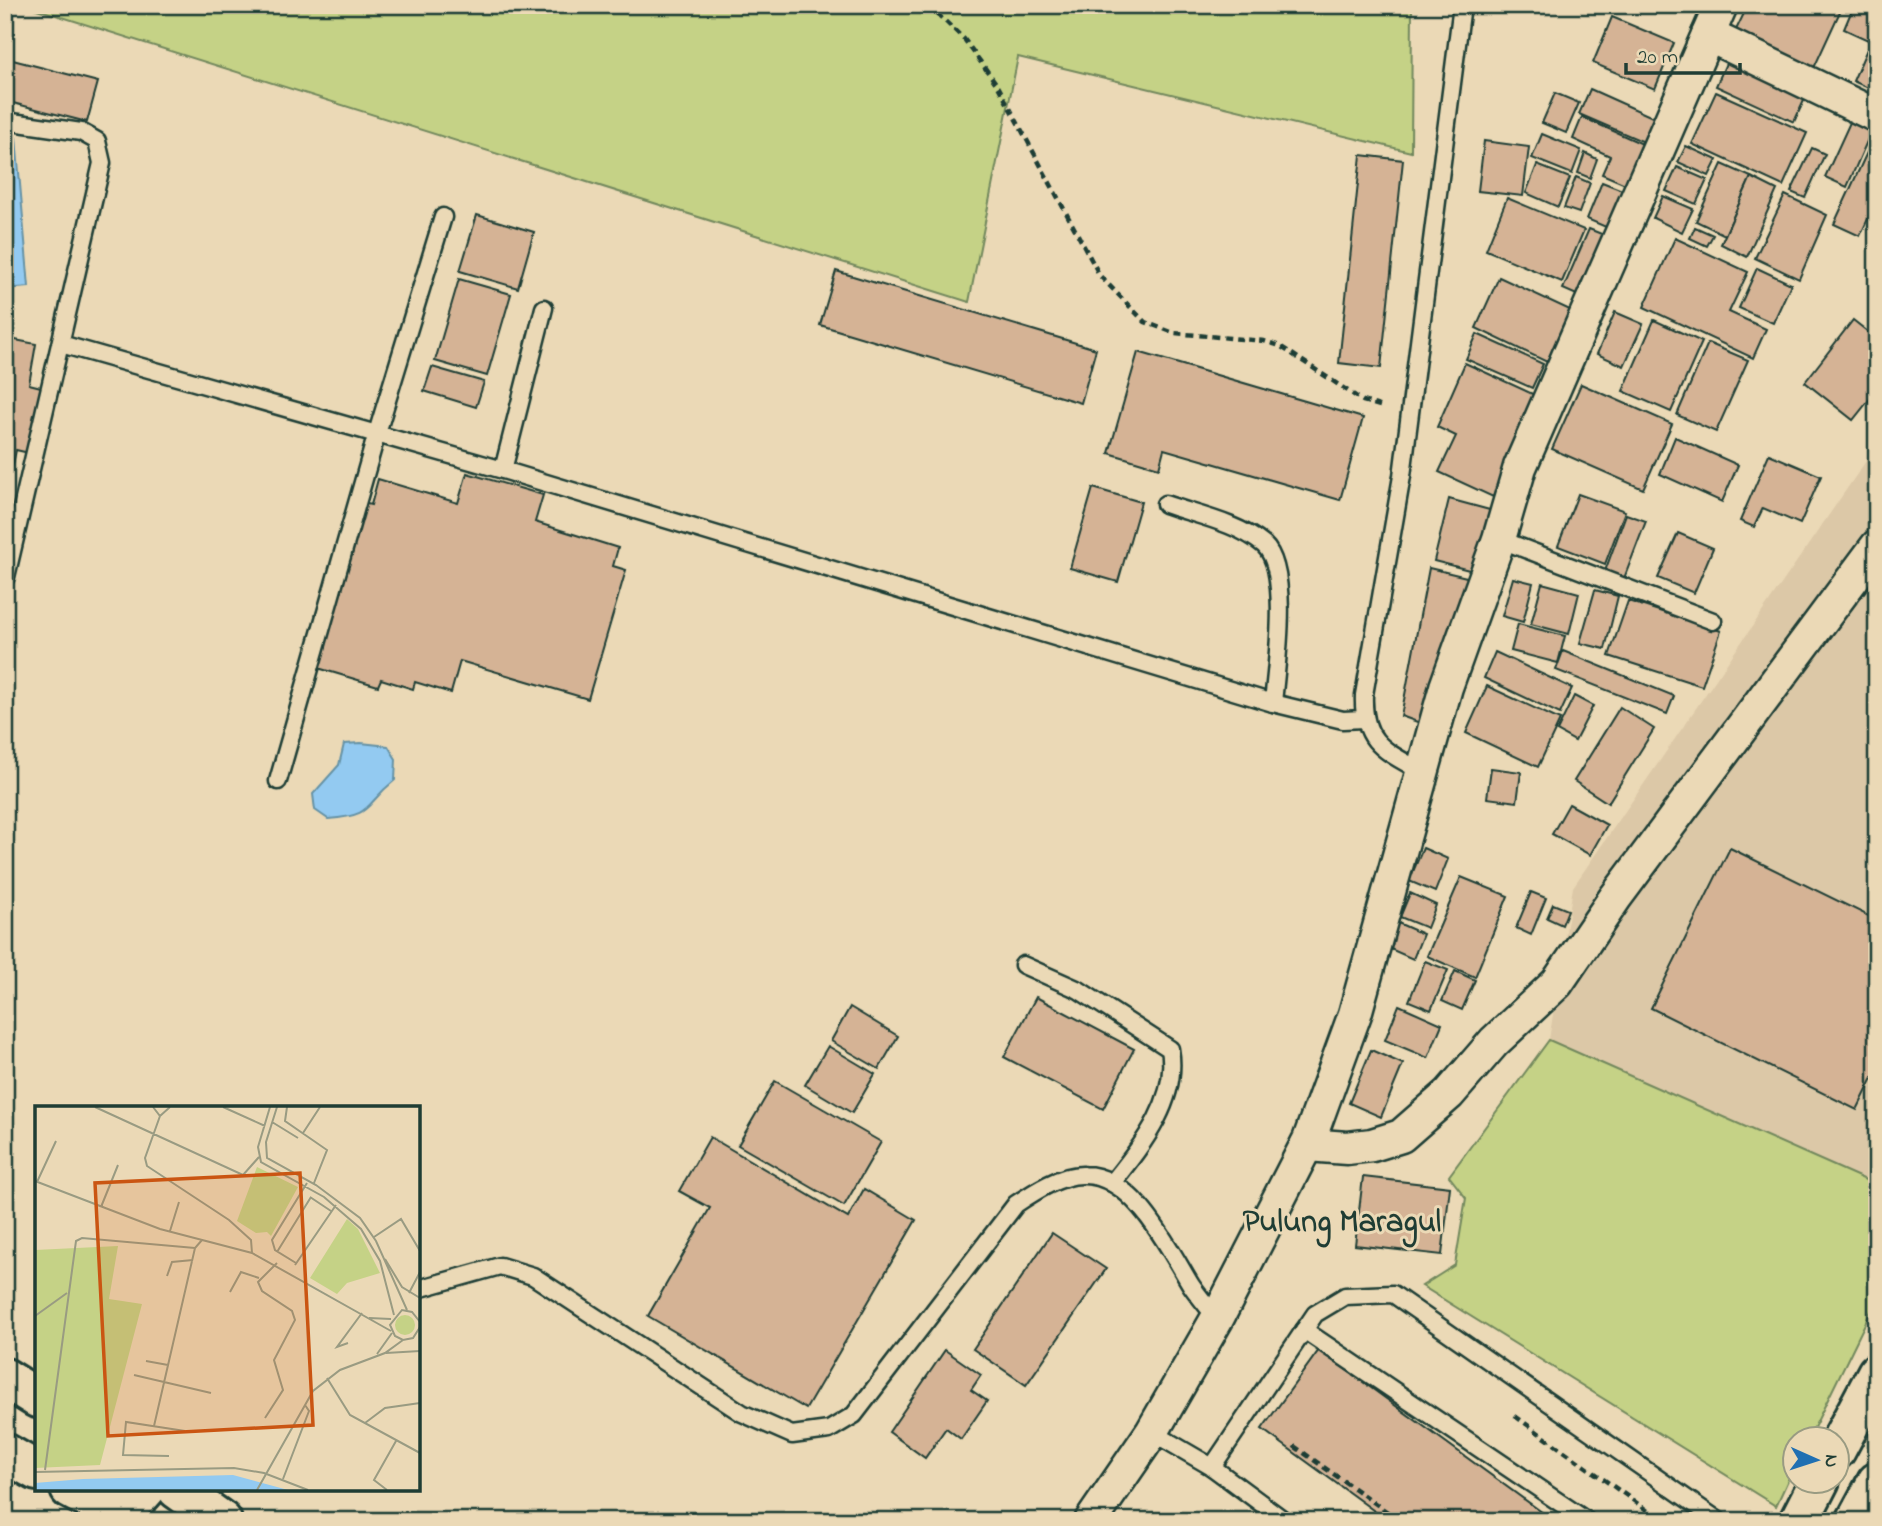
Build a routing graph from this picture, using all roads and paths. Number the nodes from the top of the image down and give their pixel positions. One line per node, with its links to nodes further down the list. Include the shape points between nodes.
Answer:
1 (928, 5): 10 (path, via 964,39 998,86 1100,276 1145,322 1174,333 1280,346 1363,401)
2 (1462, 5): 10 (lane)
3 (1721, 5): 4 (street)
4 (1708, 35): 5 (street); 14 (street, via 1520,467)
5 (1877, 116)
6 (5, 121): 9 (lane, via 80,132 97,141 102,163)
7 (443, 217): 11 (lane)
8 (544, 308): 12 (lane)
9 (61, 344): 11 (lane); 16 (lane)
10 (1411, 412): 19 (lane)
11 (377, 433): 12 (lane); 21 (lane)
12 (503, 470): 18 (lane)
13 (1165, 504): 18 (lane, via 1238,530 1265,547 1278,570)
14 (1499, 539): 17 (lane); 20 (street, via 1446,687)
15 (1877, 546): 23 (street, via 1542,1000 1401,1136 1347,1147)
16 (6, 577)
17 (1713, 621)
18 (1273, 703): 19 (lane, via 1343,720)
19 (1363, 719): 20 (lane, via 1378,745)
20 (1424, 773): 23 (street, via 1355,1014)
21 (278, 781)
22 (1023, 965): 24 (lane, via 1079,990 1170,1049 1173,1068 1153,1132)
23 (1307, 1145): 26 (street)
24 (1112, 1183): 25 (lane, via 1083,1174 1043,1187 1016,1204 854,1415 829,1430 792,1435 742,1413 533,1276 500,1266); 26 (lane, via 1159,1227)
25 (420, 1288)
26 (1217, 1320): 32 (street)
27 (1304, 1330): 35 (lane); 46 (lane); 47 (lane, via 1315,1314 1346,1296 1393,1294)
28 (1877, 1373): 31 (main road)
29 (5, 1378): 30 (main road)
30 (35, 1397)
31 (1850, 1424)
32 (1152, 1432): 35 (lane); 43 (street)
33 (1294, 1446): 45 (path)
34 (5, 1453): 36 (main road)
35 (1212, 1466): 44 (lane)
36 (35, 1470)
37 (1877, 1482): 49 (main road)
38 (74, 1491): 39 (main road, via 107,1507 121,1507)
39 (143, 1491)
40 (180, 1491): 42 (main road)
41 (1814, 1494): 48 (main road)
42 (222, 1521)
43 (1091, 1521)
44 (1285, 1521)
45 (1400, 1521)
46 (1587, 1521)
47 (1719, 1521)
48 (1800, 1521)
49 (1856, 1521)

